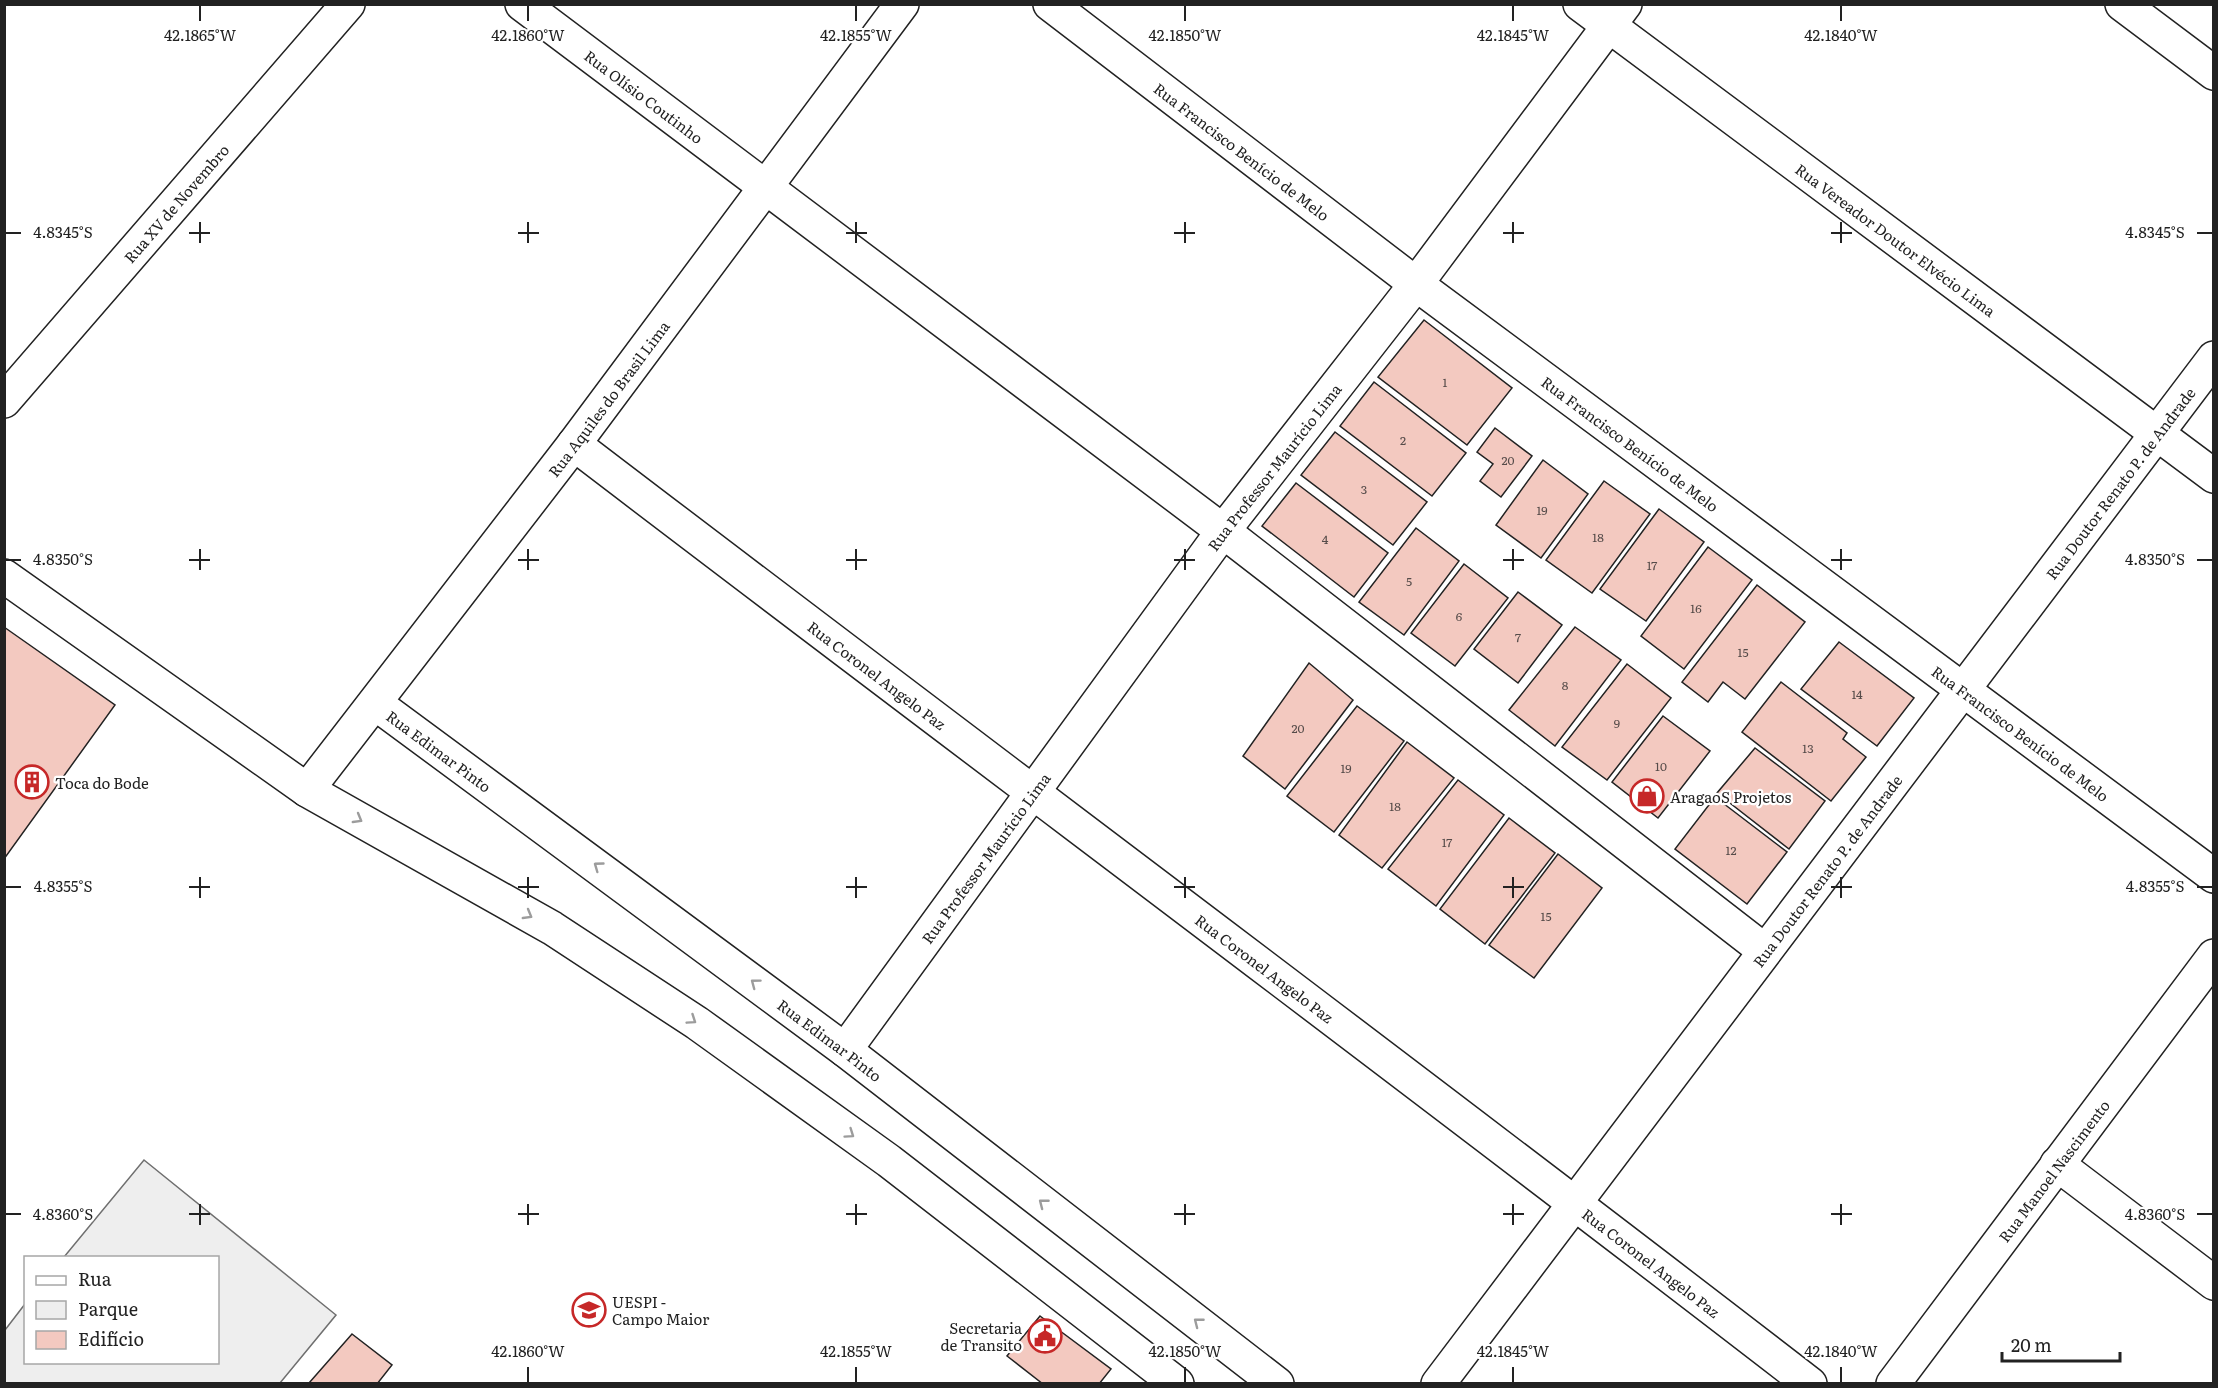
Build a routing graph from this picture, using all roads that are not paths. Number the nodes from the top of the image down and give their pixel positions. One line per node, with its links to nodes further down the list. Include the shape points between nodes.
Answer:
1 (348, 4): 12 (street, Rua XV de Novembro)
2 (522, 4): 9 (street, Rua Olísio Coutinho)
3 (902, 4): 9 (street, Rua Aquiles do Brasil Lima)
4 (1050, 4): 10 (street, Rua Francisco Benício de Melo)
5 (1580, 4): 7 (street, Rua Vereador Doutor Elvécio Lima)
6 (2122, 4): 8 (street)
7 (1617, 15): 10 (street, Rua Professor Maurício Lima); 13 (street, Rua Vereador Doutor Elvécio Lima)
8 (2214, 73)
9 (767, 188): 14 (street, Rua Aquiles do Brasil Lima); 16 (street, Rua Olísio Coutinho)
10 (1416, 284): 16 (street, Rua Professor Maurício Lima); 18 (street, Rua Francisco Benício de Melo)
11 (2214, 358): 13 (street, Rua Doutor Renato P. de Andrade)
12 (9, 382)
13 (2157, 432): 15 (street, Rua Vereador Doutor Elvécio Lima); 18 (street, Rua Doutor Renato P. de Andrade)
14 (574, 444): 19 (street, Rua Aquiles do Brasil Lima); 21 (street, Rua Coronel Angelo Paz)
15 (2214, 476)
16 (1223, 531): 21 (street, Rua Professor Maurício Lima); 23 (street, Rua Olísio Coutinho)
17 (4, 576): 20 (street)
18 (1963, 691): 22 (street, Rua Francisco Benício de Melo); 23 (street, Rua Doutor Renato P. de Andrade)
19 (375, 703): 20 (street, Rua Aquiles do Brasil Lima); 25 (street, Rua Edimar Pinto, one-way to 19)
20 (308, 790): 29 (street, one-way to 29, via 552,928 697,1023 889,1161)
21 (1032, 794): 25 (street, Rua Professor Maurício Lima); 27 (street, Rua Coronel Angelo Paz)
22 (2214, 876)
23 (1765, 951): 27 (street, Rua Doutor Renato P. de Andrade)
24 (2214, 956): 26 (street, Rua Manoel Nascimento)
25 (844, 1050): 30 (street, Rua Edimar Pinto, one-way to 25)
26 (2057, 1164): 28 (street); 33 (street, Rua Manoel Nascimento)
27 (1574, 1201): 31 (street, Rua Doutor Renato P. de Andrade); 32 (street, Rua Coronel Angelo Paz)
28 (2214, 1283)
29 (1177, 1383)
30 (1277, 1383)
31 (1438, 1383)
32 (1810, 1383)
33 (1893, 1383)

